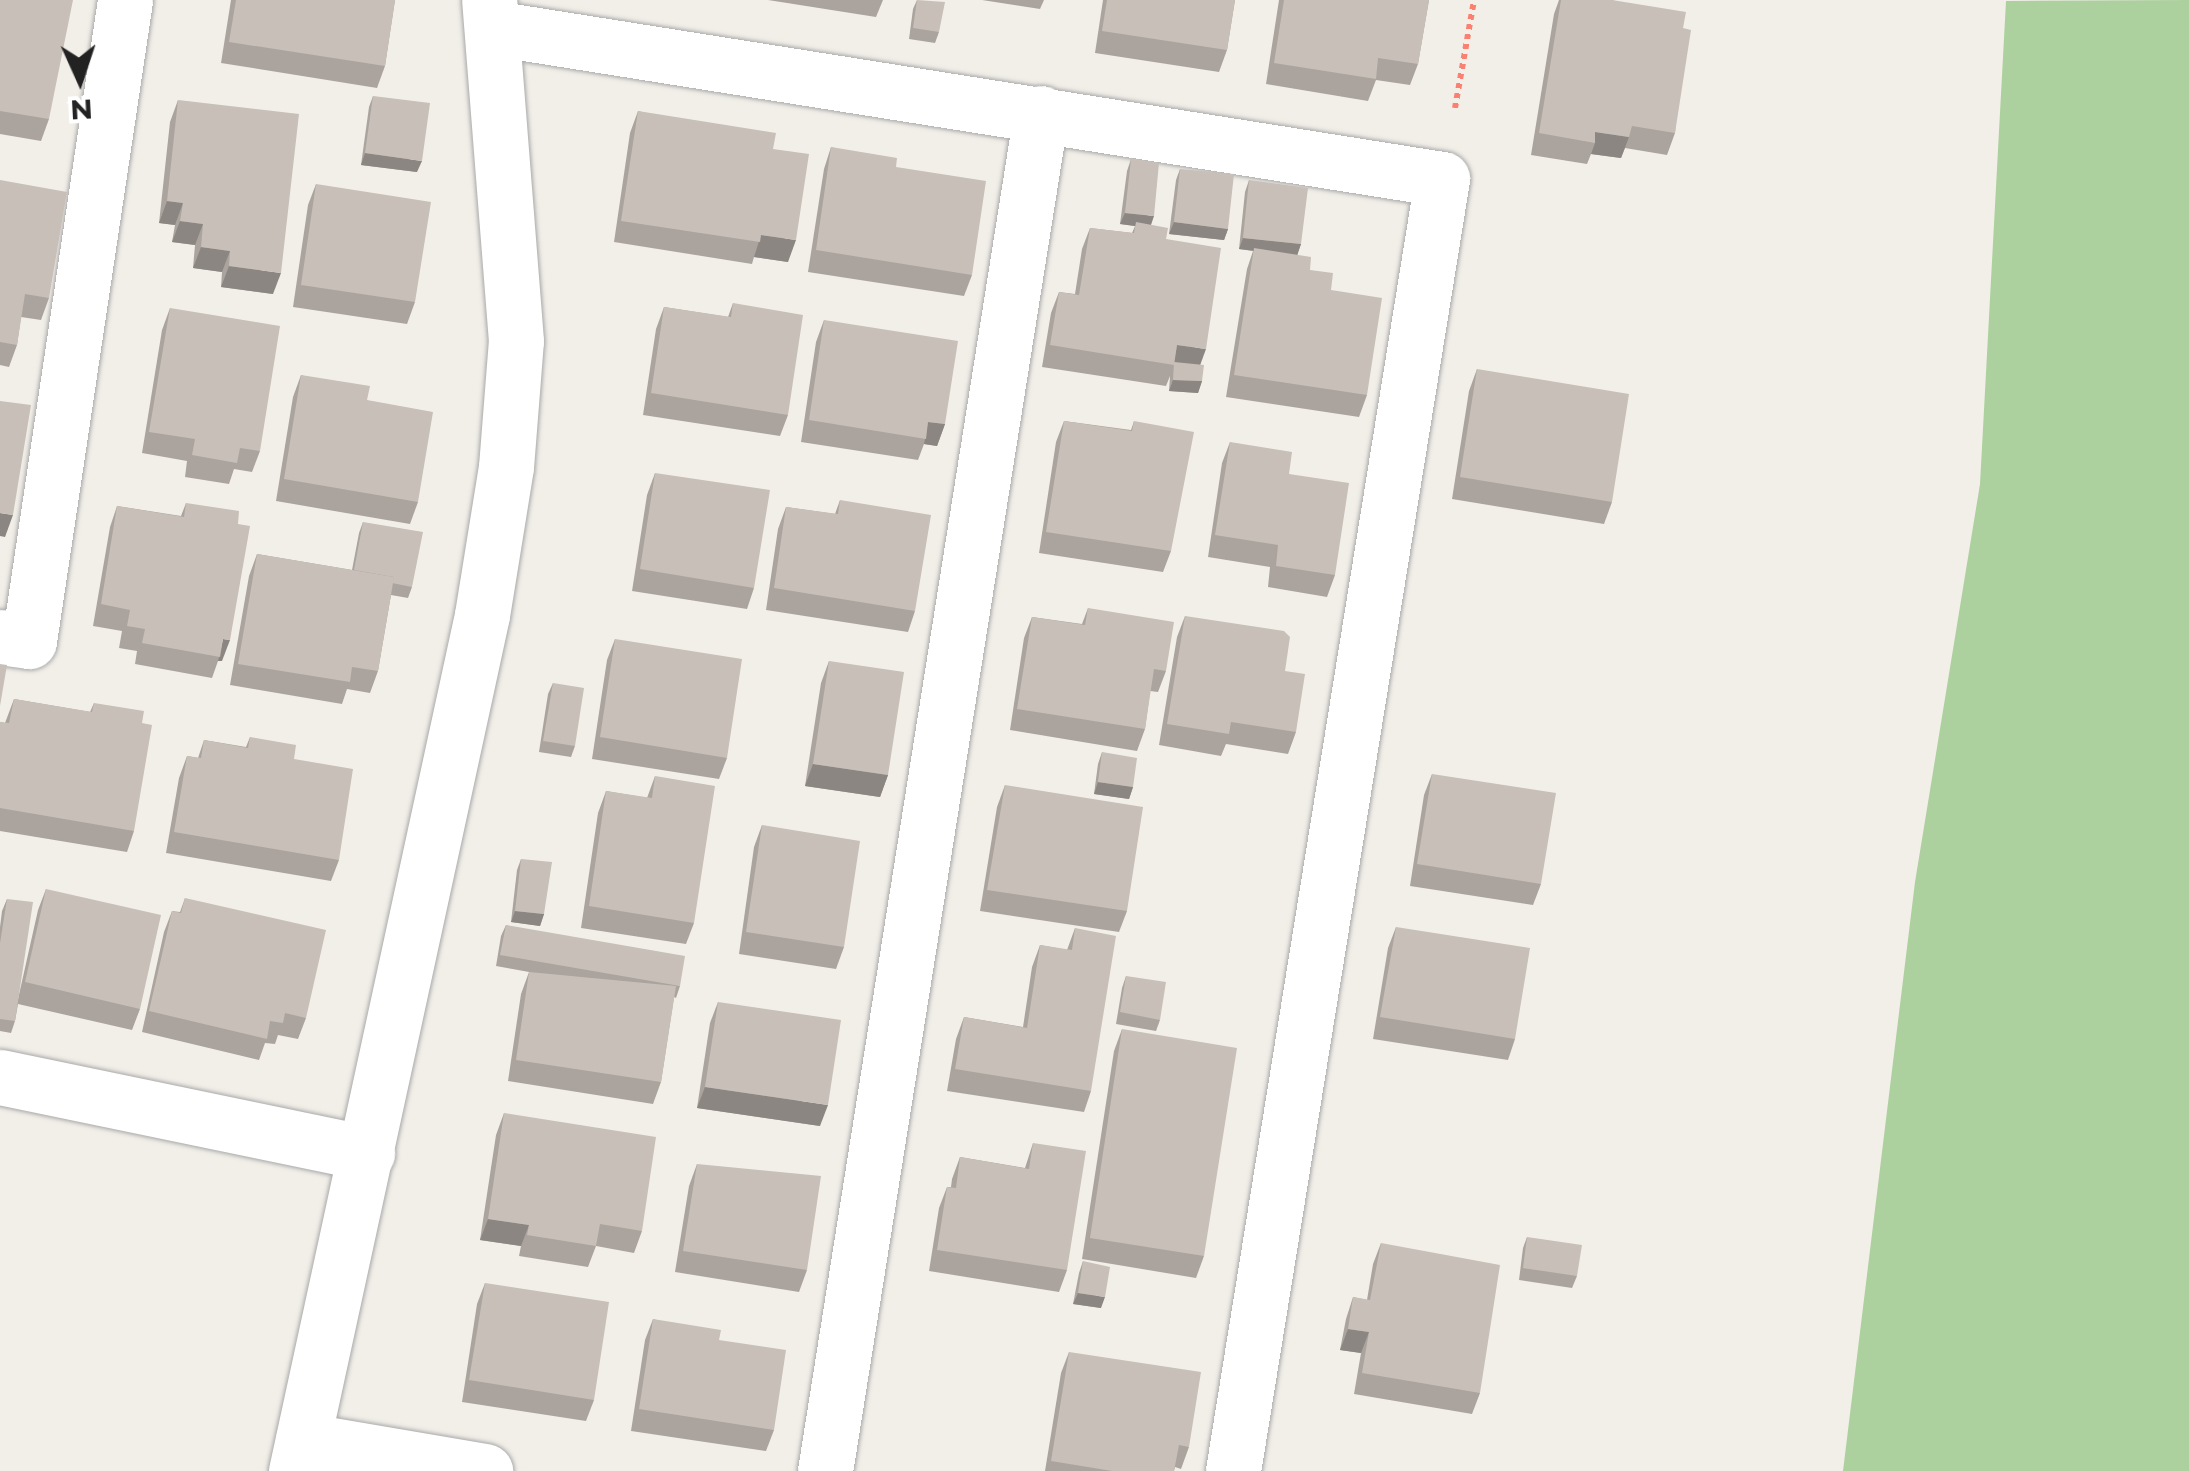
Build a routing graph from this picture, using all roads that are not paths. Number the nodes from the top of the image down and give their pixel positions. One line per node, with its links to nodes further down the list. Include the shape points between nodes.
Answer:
1 (126, 0): 4 (street, via 29,642)
2 (491, 14): 3 (street); 6 (street, via 516,341 506,467 482,615)
3 (1042, 112): 9 (street); 10 (street, via 1442,178)
4 (0, 636)
5 (0, 1077): 6 (street)
6 (368, 1152): 7 (street)
7 (299, 1456): 8 (street)
8 (485, 1471)
9 (825, 1471)
10 (1233, 1471)

